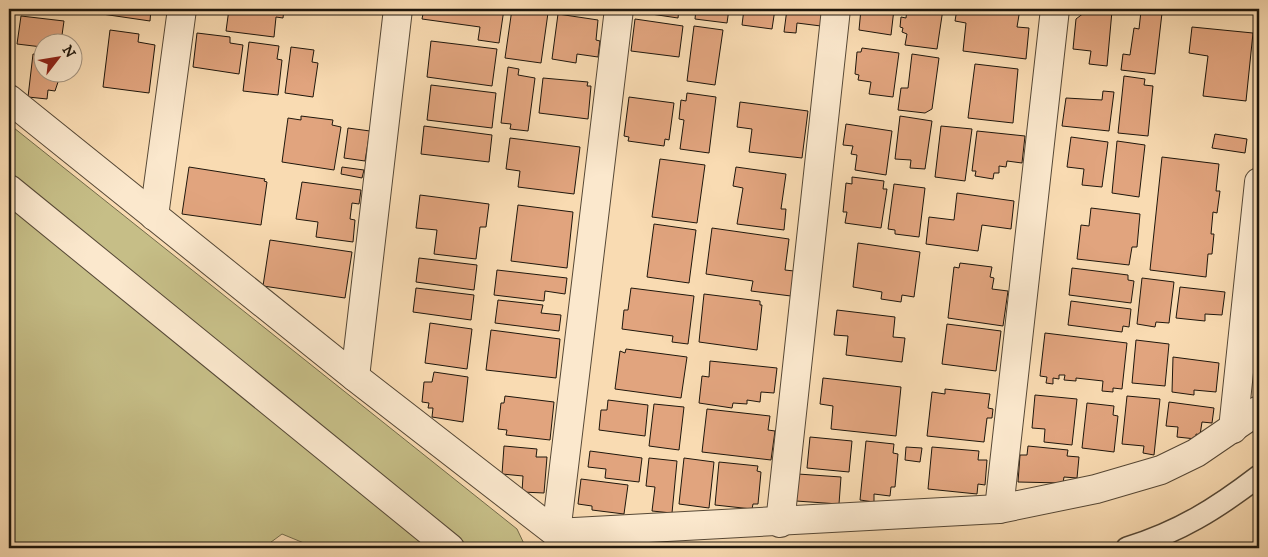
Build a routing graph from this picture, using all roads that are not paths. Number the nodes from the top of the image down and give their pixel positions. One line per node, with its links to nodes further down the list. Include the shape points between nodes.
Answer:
1 (182, 9): 9 (street)
2 (398, 9): 11 (street)
3 (619, 9): 17 (street)
4 (836, 9): 16 (street)
5 (1055, 9): 15 (street)
6 (9, 99): 9 (street)
7 (1259, 182): 10 (street)
8 (9, 189): 18 (street)
9 (154, 216): 11 (street)
10 (1256, 253): 13 (street)
11 (355, 377): 17 (street)
12 (1259, 410): 13 (street)
13 (1233, 429): 15 (street, via 1196,453 1161,470 1096,489)
14 (1259, 476): 19 (lane, via 1191,523)
15 (999, 509): 16 (street)
16 (780, 522): 17 (street)
17 (556, 533)
18 (450, 548)
19 (1127, 548)

